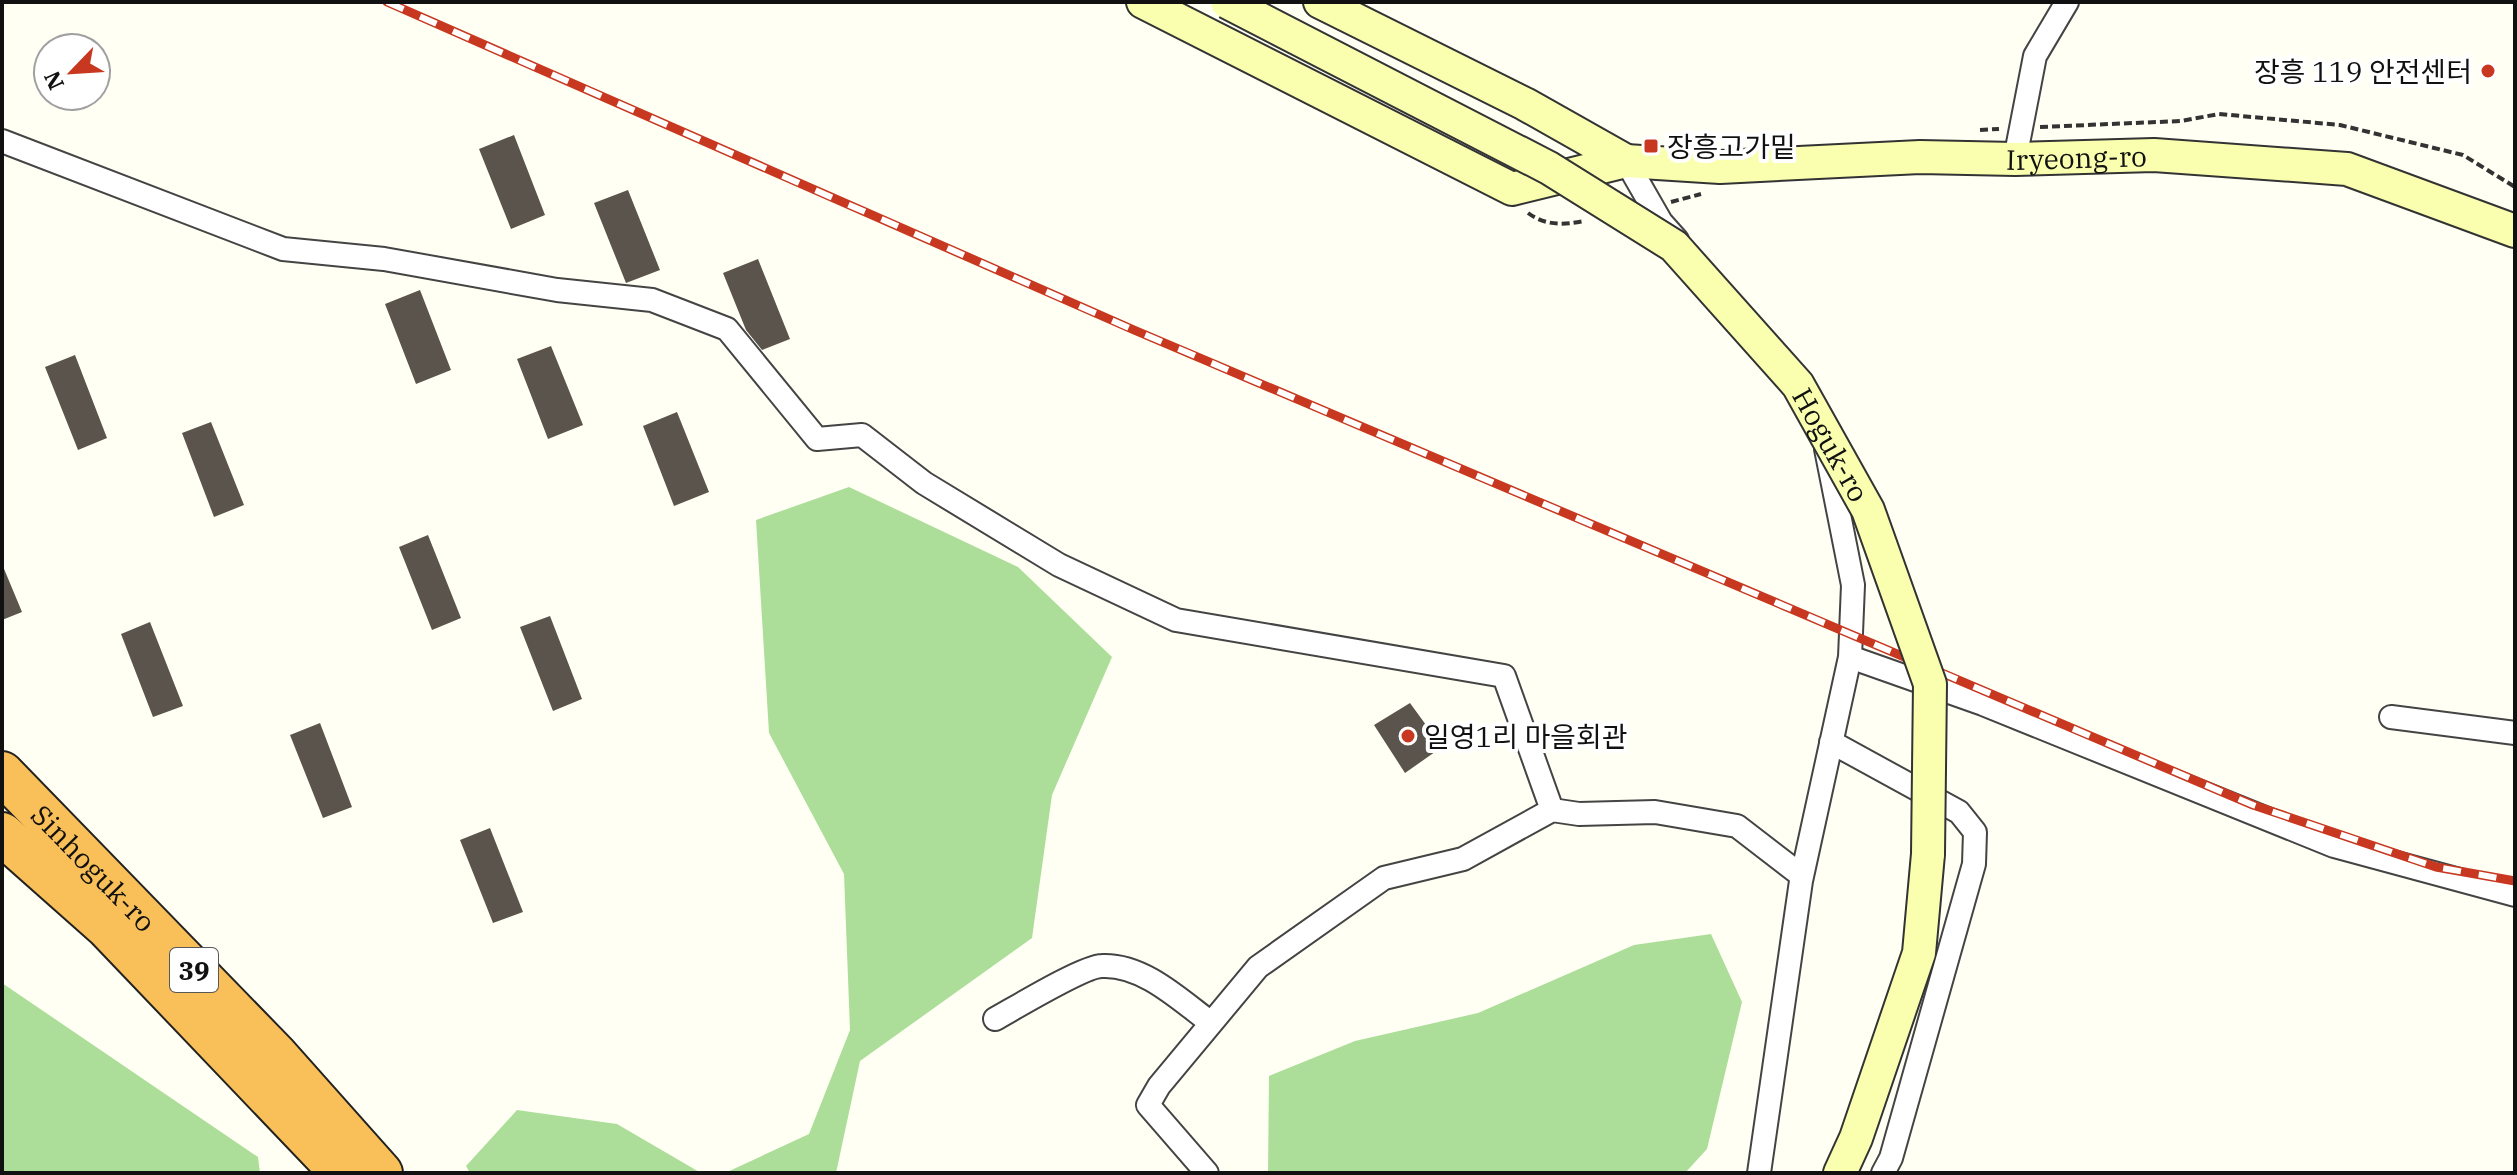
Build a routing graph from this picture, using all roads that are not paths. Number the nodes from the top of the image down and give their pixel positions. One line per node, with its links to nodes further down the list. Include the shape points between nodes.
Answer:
1 (1143, 2): 7 (main road, via 1512,189)
2 (1227, 2): 24 (main road, Hoguk-ro, bridge, via 1549,168 1674,246 1798,385 1868,510 1930,684 1928,854 1919,953)
3 (1320, 2): 7 (main road, via 1525,104)
4 (2067, 2): 6 (street, via 2035,56)
5 (2, 141): 14 (street, via 283,249 652,300 727,329 817,439 862,435 924,483 1059,565 1176,620 1504,676)
6 (2015, 159): 7 (main road, Iryeong-ro, via 1920,157 1720,167); 8 (main road, Iryeong-ro, via 2154,155 2347,169)
7 (1626, 161): 9 (street, via 1661,222 1717,282 1823,433 1853,585)
8 (2515, 231)
9 (1850, 657): 12 (street); 17 (street, via 1983,704 2334,846)
10 (2391, 717): 11 (street)
11 (2515, 733)
12 (1831, 742): 16 (street); 25 (street, via 1959,812 1975,832 1974,864)
13 (2, 773): 21 (highway, Sinhoguk-ro / 39, via 276,1055)
14 (1552, 810): 16 (street, via 1655,812 1737,826); 19 (street, via 1463,859 1384,878 1258,967)
15 (2, 834): 20 (highway, Sinhoguk-ro / 39, via 107,927)
16 (1802, 876): 23 (street)
17 (2515, 895)
18 (995, 1019): 19 (street, via 1099,965 1127,969 1162,987)
19 (1211, 1023): 22 (street, via 1148,1105)
20 (342, 1173)
21 (381, 1173)
22 (1207, 1173)
23 (1759, 1173)
24 (1840, 1173)
25 (1883, 1173)

